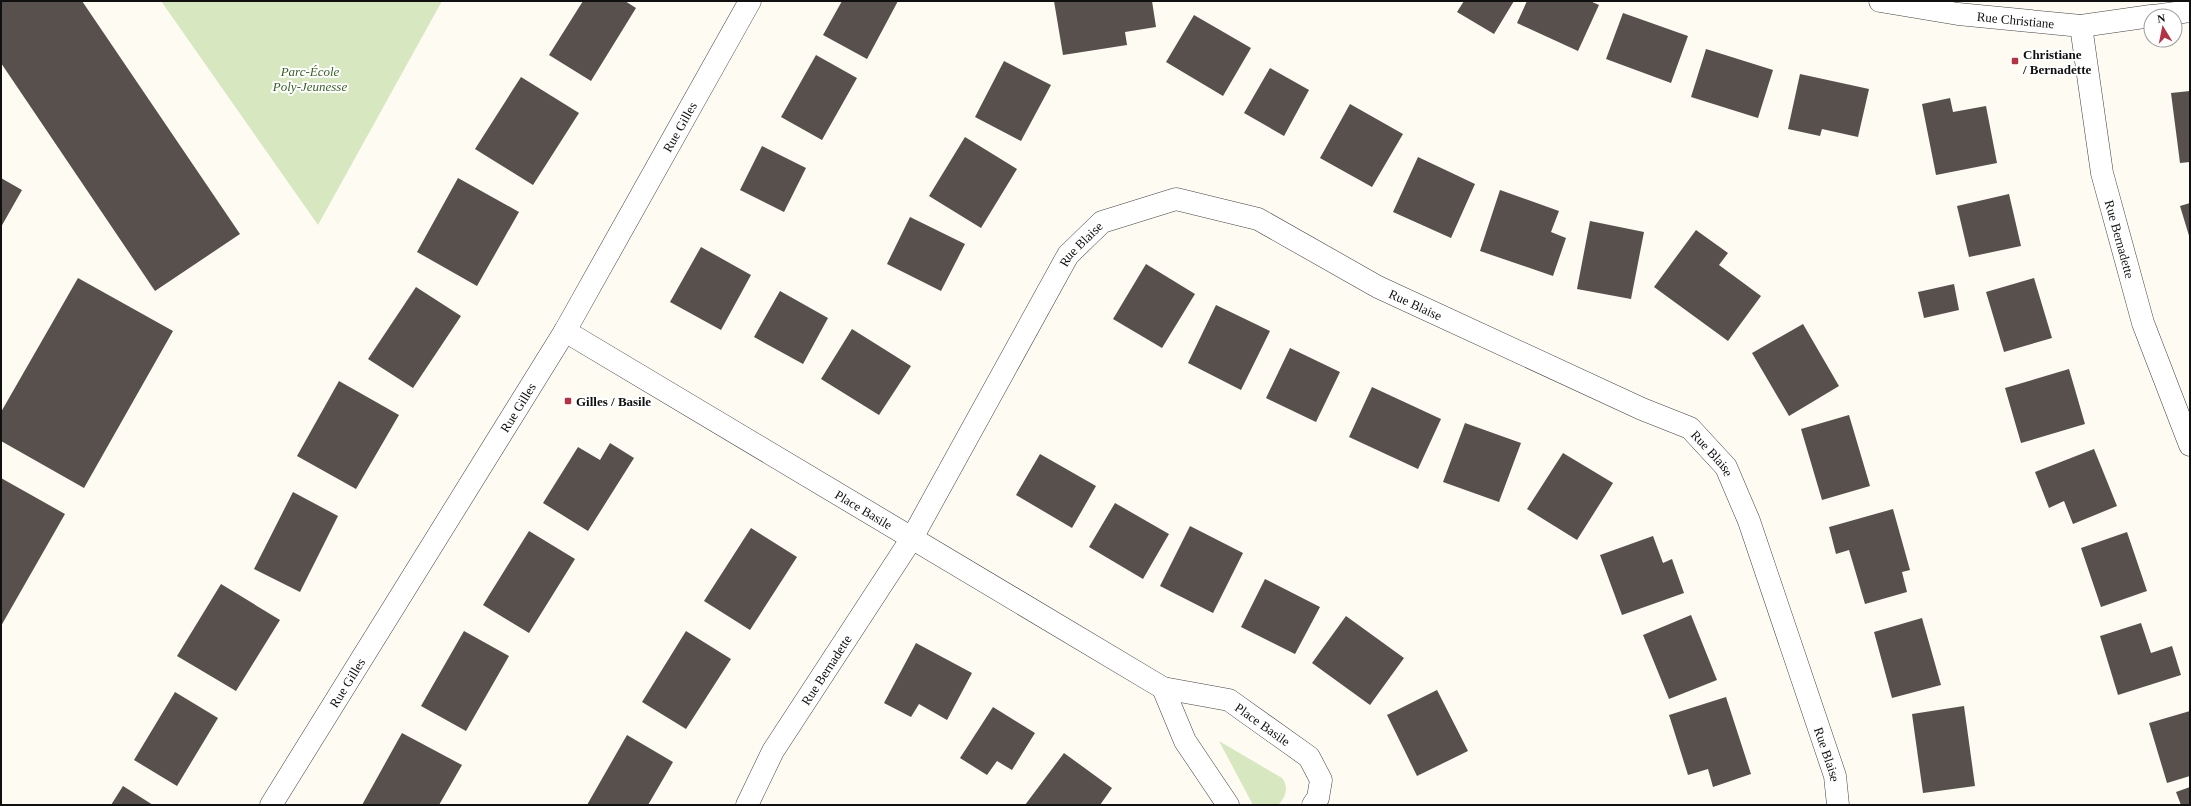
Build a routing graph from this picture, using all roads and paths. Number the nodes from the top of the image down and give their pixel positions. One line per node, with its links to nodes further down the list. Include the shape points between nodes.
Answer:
1 (750, 1): 5 (street, Rue Gilles)
2 (1880, 1): 4 (street, Rue Christiane, via 1958,14)
3 (2143, 17): 4 (street, Rue Christiane)
4 (2081, 26): 6 (street, Rue Bernadette, via 2102,173 2143,323)
5 (565, 331): 7 (street, Place Basile); 9 (street, Rue Gilles)
6 (2190, 445)
7 (912, 538): 8 (street, Place Basile); 10 (street, Rue Bernadette, via 773,751); 13 (street, Rue Blaise, via 1068,255 1102,222 1176,199 1258,219 1378,287 1642,409 1690,428 1726,467 1749,521 1835,776)
8 (1163, 688): 11 (street, via 1185,741); 12 (street, Place Basile, via 1229,700 1309,758 1321,780 1318,798)
9 (270, 805)
10 (747, 805)
11 (1228, 805)
12 (1313, 805)
13 (1838, 805)

